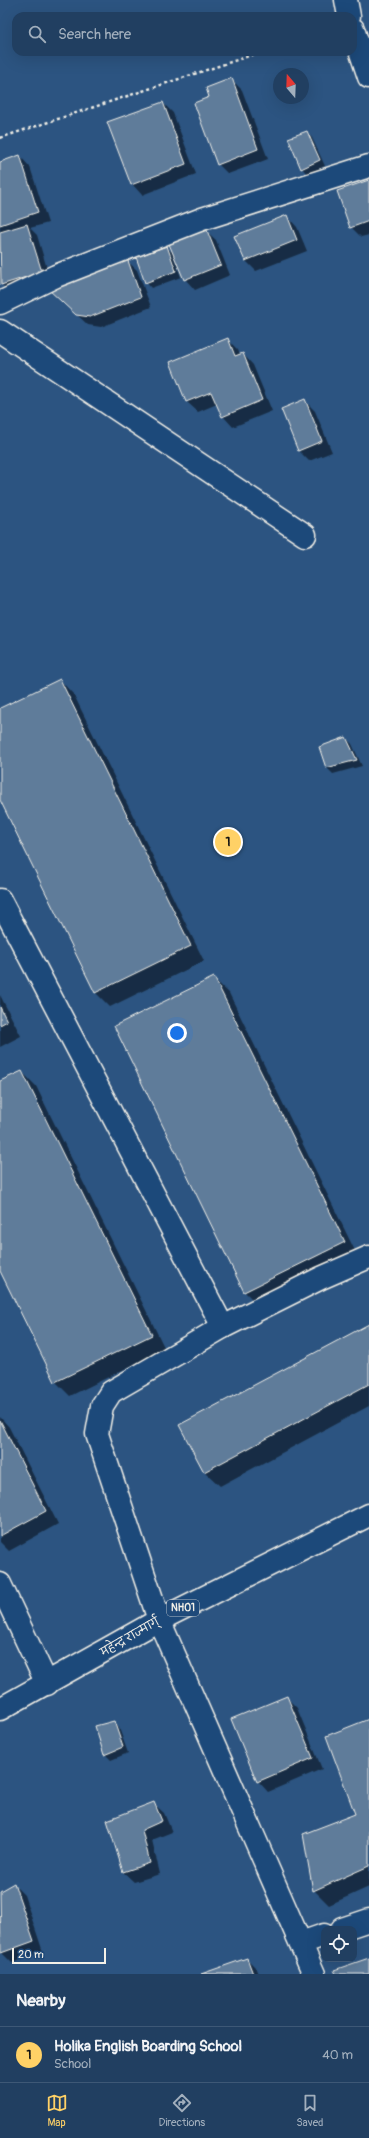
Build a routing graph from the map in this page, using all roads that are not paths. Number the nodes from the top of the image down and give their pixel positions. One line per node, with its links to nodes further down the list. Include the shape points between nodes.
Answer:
1 (346, 0): 2 (main road)
2 (348, 12)
3 (357, 41): 4 (main road)
4 (369, 77)
5 (369, 166): 6 (main road, via 202,218 56,276)
6 (0, 303)
7 (0, 331): 8 (main road)
8 (305, 535)
9 (0, 900): 11 (main road)
10 (369, 1257): 11 (main road)
11 (223, 1326): 14 (main road, via 110,1392 102,1406 97,1434)
12 (369, 1514): 14 (main road, महेन्द्र राज्मार्ग् / NH01)
13 (0, 1584): 15 (main road)
14 (159, 1620): 15 (main road, महेन्द्र राज्मार्ग् / NH01); 20 (main road)
15 (47, 1684): 16 (main road, महेन्द्र राज्मार्ग् / NH01)
16 (0, 1709)
17 (369, 1920): 18 (main road)
18 (351, 1926)
19 (321, 1936): 20 (main road)
20 (300, 1943): 21 (main road)
21 (314, 1974)

